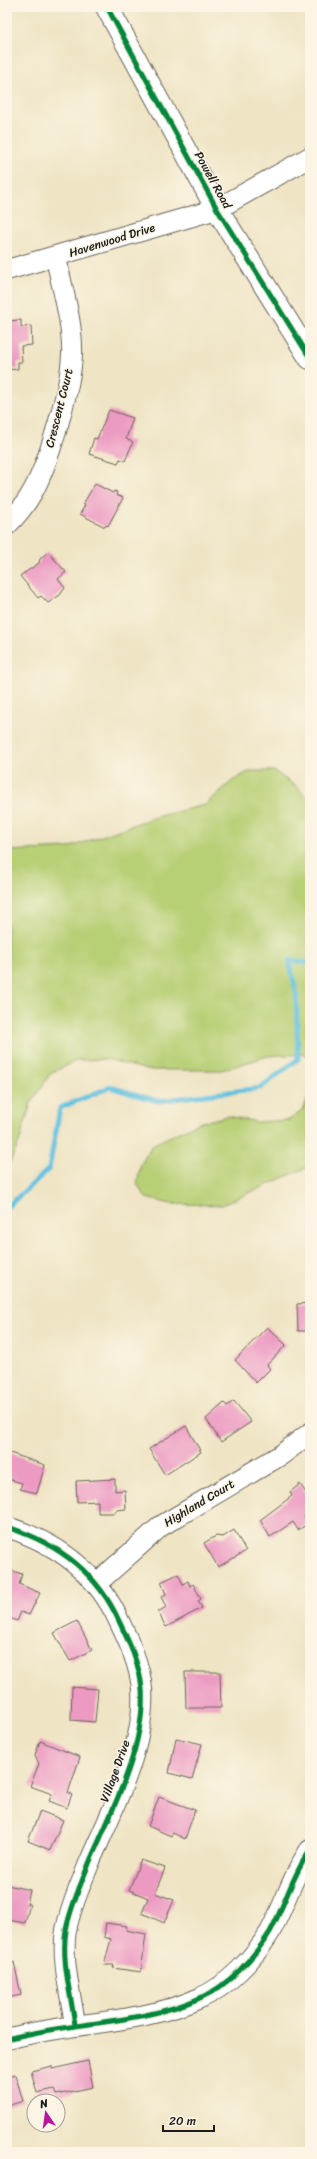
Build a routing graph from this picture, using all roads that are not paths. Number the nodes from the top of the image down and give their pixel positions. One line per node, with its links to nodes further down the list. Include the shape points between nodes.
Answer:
1 (107, 7): 3 (street, Powell Road)
2 (310, 157): 3 (street, Havenwood Drive)
3 (217, 209): 4 (street, Havenwood Drive); 6 (street, Powell Road)
4 (56, 257): 5 (street, Havenwood Drive); 7 (street, Crescent Court, via 71,330 69,382 42,470 26,503)
5 (7, 270)
6 (310, 358)
7 (7, 525)
8 (310, 1433): 10 (street, Highland Court, via 280,1455 161,1526)
9 (7, 1527): 10 (street, Village Drive, via 53,1546 79,1565)
10 (96, 1584): 12 (street, Village Drive, via 110,1602 132,1649 142,1688 141,1715 136,1745 72,1904 66,1930 64,1951)
11 (310, 1850): 12 (street, via 298,1867 270,1932 227,1982 201,1998 164,2011)
12 (75, 2025): 13 (street)
13 (7, 2039)

